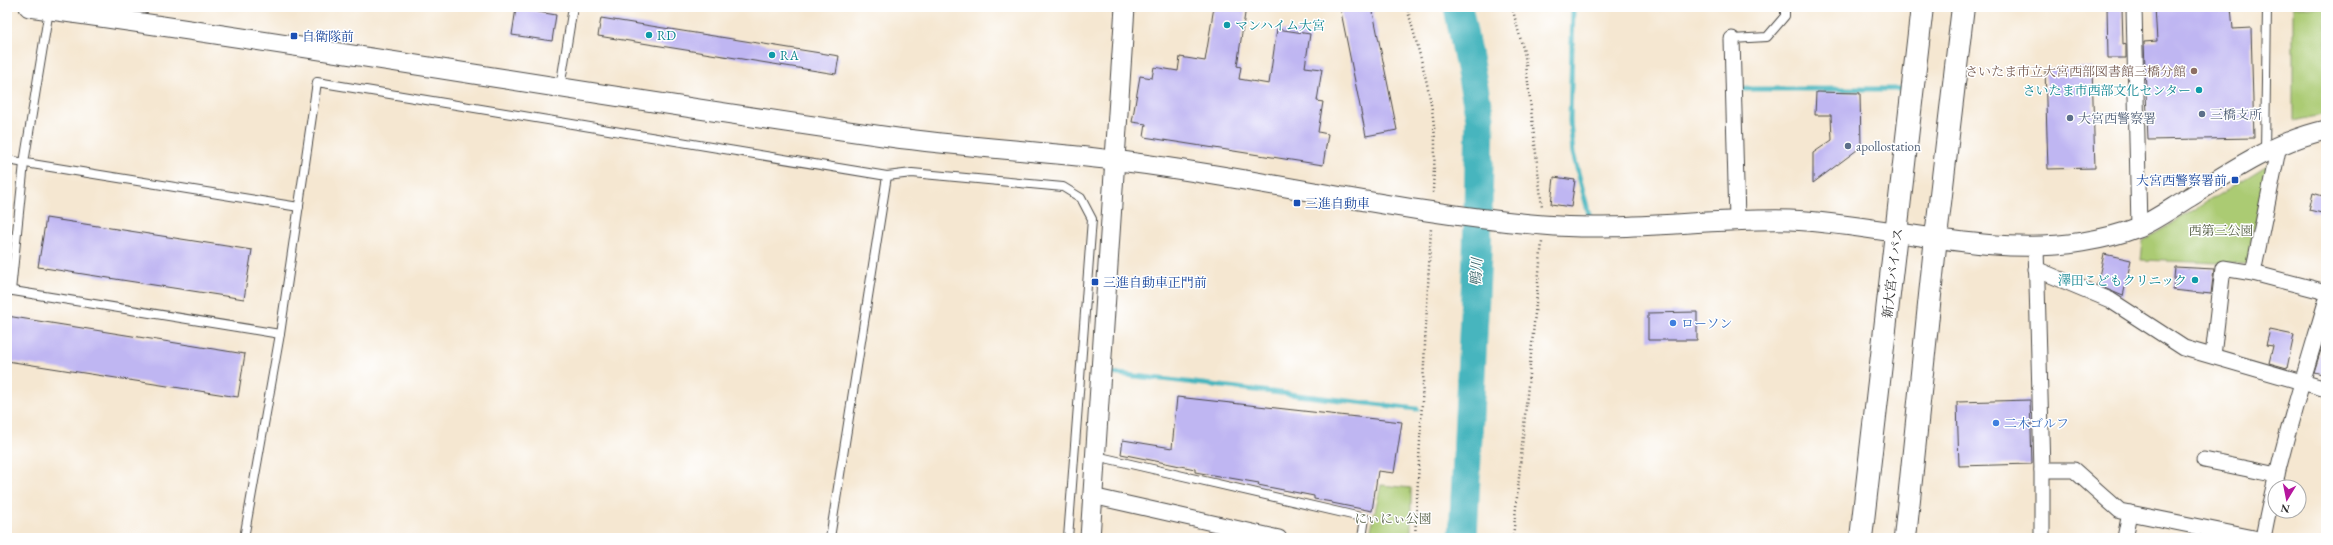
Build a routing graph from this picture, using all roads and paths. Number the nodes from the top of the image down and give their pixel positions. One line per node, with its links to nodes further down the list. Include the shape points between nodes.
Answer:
1 (29, 7): 11 (street)
2 (573, 7): 13 (lane)
3 (1125, 7): 17 (street)
4 (1407, 7): 21 (path, via 1432,115)
5 (1512, 7): 23 (path, via 1525,56)
6 (1785, 7): 12 (lane, via 1784,16 1767,36)
7 (1922, 7): 25 (highway, 新大宮バイパス)
8 (1963, 7): 26 (highway)
9 (2134, 7): 24 (street)
10 (2267, 7): 15 (lane)
11 (49, 10): 13 (street); 18 (lane)
12 (1732, 38): 22 (street)
13 (560, 88): 17 (street, via 903,139)
14 (2326, 130): 15 (street)
15 (2272, 149): 24 (street, via 2240,165); 29 (street)
16 (7, 160): 18 (lane)
17 (1114, 160): 21 (street); 37 (street)
18 (24, 163): 20 (lane); 30 (lane)
19 (887, 176): 20 (lane, via 317,82); 44 (lane); 45 (lane, via 912,173 1062,187 1081,198 1092,219)
20 (299, 207): 33 (lane)
21 (1436, 211): 23 (street); 49 (path)
22 (1737, 220): 23 (street, via 1622,228); 25 (street, via 1792,220)
23 (1540, 225): 50 (path)
24 (2138, 227): 27 (street, via 2080,243)
25 (1897, 232): 26 (street); 51 (highway, 新大宮バイパス)
26 (1936, 237): 27 (street); 52 (highway)
27 (2036, 248): 28 (street)
28 (2036, 269): 34 (street, via 2110,300 2184,348); 39 (street)
29 (2253, 273): 31 (street); 34 (street, via 2223,268)
30 (9, 290): 33 (lane)
31 (2326, 292)
32 (2326, 302): 35 (street)
33 (280, 334): 43 (lane)
34 (2213, 356): 35 (street)
35 (2302, 382): 36 (street); 40 (street)
36 (2326, 389)
37 (1095, 456): 41 (street); 48 (lane, via 1365,518)
38 (2204, 460): 40 (street)
39 (2042, 470): 42 (street, via 2074,470 2120,510); 53 (street)
40 (2277, 475): 56 (street)
41 (1092, 496): 46 (street); 47 (street)
42 (2130, 513): 54 (street); 55 (street)
43 (244, 538)
44 (830, 538)
45 (1068, 538)
46 (1090, 538)
47 (1279, 538)
48 (1362, 538)
49 (1415, 538)
50 (1513, 538)
51 (1861, 538)
52 (1905, 538)
53 (2042, 538)
54 (2125, 538)
55 (2254, 538)
56 (2263, 538)

